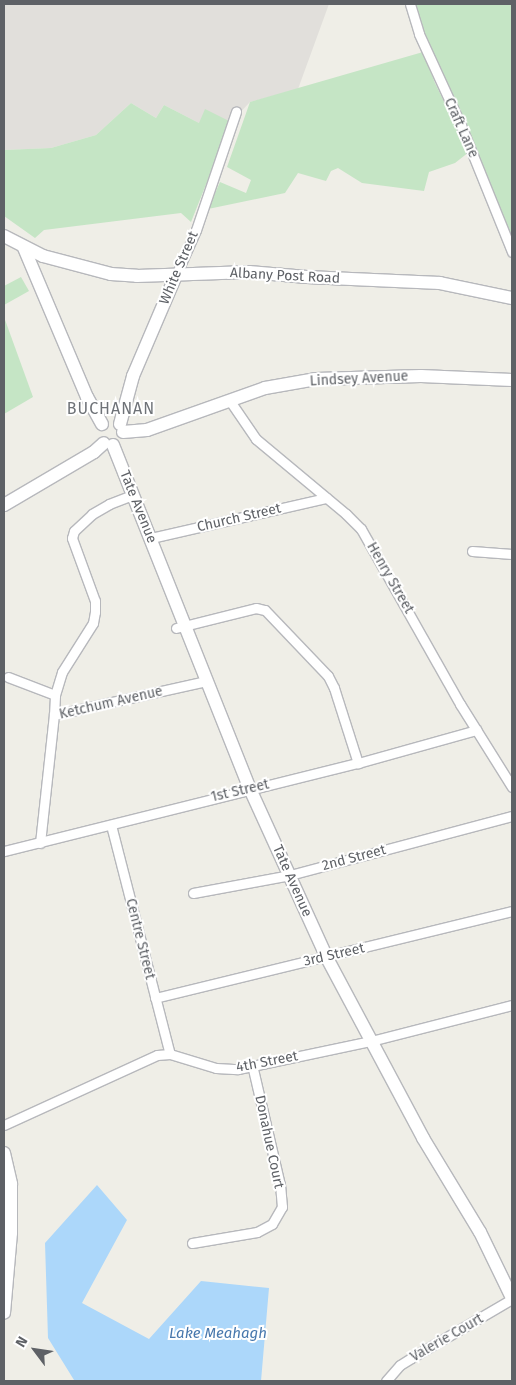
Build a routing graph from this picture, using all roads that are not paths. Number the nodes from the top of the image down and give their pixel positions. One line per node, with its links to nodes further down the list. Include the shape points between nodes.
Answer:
1 (410, 4): 5 (street, Craft Lane, via 419,34 460,123)
2 (236, 112): 6 (street, White Street, via 196,230)
3 (4, 236): 4 (street, Albany Post Road)
4 (24, 248): 6 (street, Albany Post Road, via 60,262 102,272 138,276); 10 (street, via 87,397)
5 (512, 252)
6 (176, 275): 7 (street, Albany Post Road, via 249,272 440,283); 11 (street, White Street, via 134,376)
7 (512, 298)
8 (512, 380): 9 (street, Lindsey Avenue, via 421,376 316,379 266,388)
9 (230, 401): 11 (street, Lindsey Avenue, via 147,430); 14 (street, Henry Street, via 256,439)
10 (102, 424): 11 (street, via 110,420); 12 (street, via 98,434)
11 (122, 428): 12 (street, via 122,439)
12 (108, 444): 13 (street, Tate Avenue); 15 (street)
13 (132, 495): 16 (street, Tate Avenue); 22 (street, via 92,514 74,531 72,538 95,601 95,612 93,623 62,672)
14 (326, 498): 16 (street, Church Street); 24 (street, Henry Street, via 361,529)
15 (4, 505)
16 (151, 538): 19 (street, Tate Avenue)
17 (472, 551): 18 (street)
18 (512, 554)
19 (181, 627): 21 (street, Tate Avenue); 25 (street, via 261,608 328,676)
20 (8, 677): 22 (street)
21 (206, 681): 23 (street, Ketchum Avenue); 27 (street, Tate Avenue)
22 (55, 695): 23 (street)
23 (54, 716): 30 (street, Ketchum Avenue)
24 (476, 730): 25 (street, 1st Street); 26 (street, Henry Street)
25 (358, 763): 27 (street, 1st Street)
26 (512, 787)
27 (250, 789): 29 (street, 1st Street); 32 (street, Tate Avenue)
28 (512, 816): 32 (street, 2nd Street)
29 (111, 825): 30 (street, 1st Street); 36 (street, Centre Street)
30 (40, 843): 31 (street, 1st Street)
31 (4, 851)
32 (290, 875): 33 (street, 2nd Street); 35 (street, Tate Avenue)
33 (193, 894)
34 (512, 911): 35 (street, 3rd Street)
35 (327, 958): 36 (street, 3rd Street); 38 (street, Tate Avenue)
36 (155, 998): 39 (street, Centre Street)
37 (512, 1005): 38 (street, 4th Street)
38 (371, 1041): 40 (street, 4th Street); 44 (street, Tate Avenue, via 423,1138 480,1232)
39 (170, 1054): 40 (street, 4th Street, via 216,1068 238,1069); 41 (street, via 157,1055)
40 (252, 1065): 43 (street, Donahue Court, via 280,1185 282,1207 272,1224 257,1232)
41 (4, 1125)
42 (4, 1153): 45 (street, via 11,1194 11,1233)
43 (192, 1243)
44 (512, 1299): 46 (street, Valerie Court, via 406,1362)
45 (4, 1313)
46 (386, 1381)

